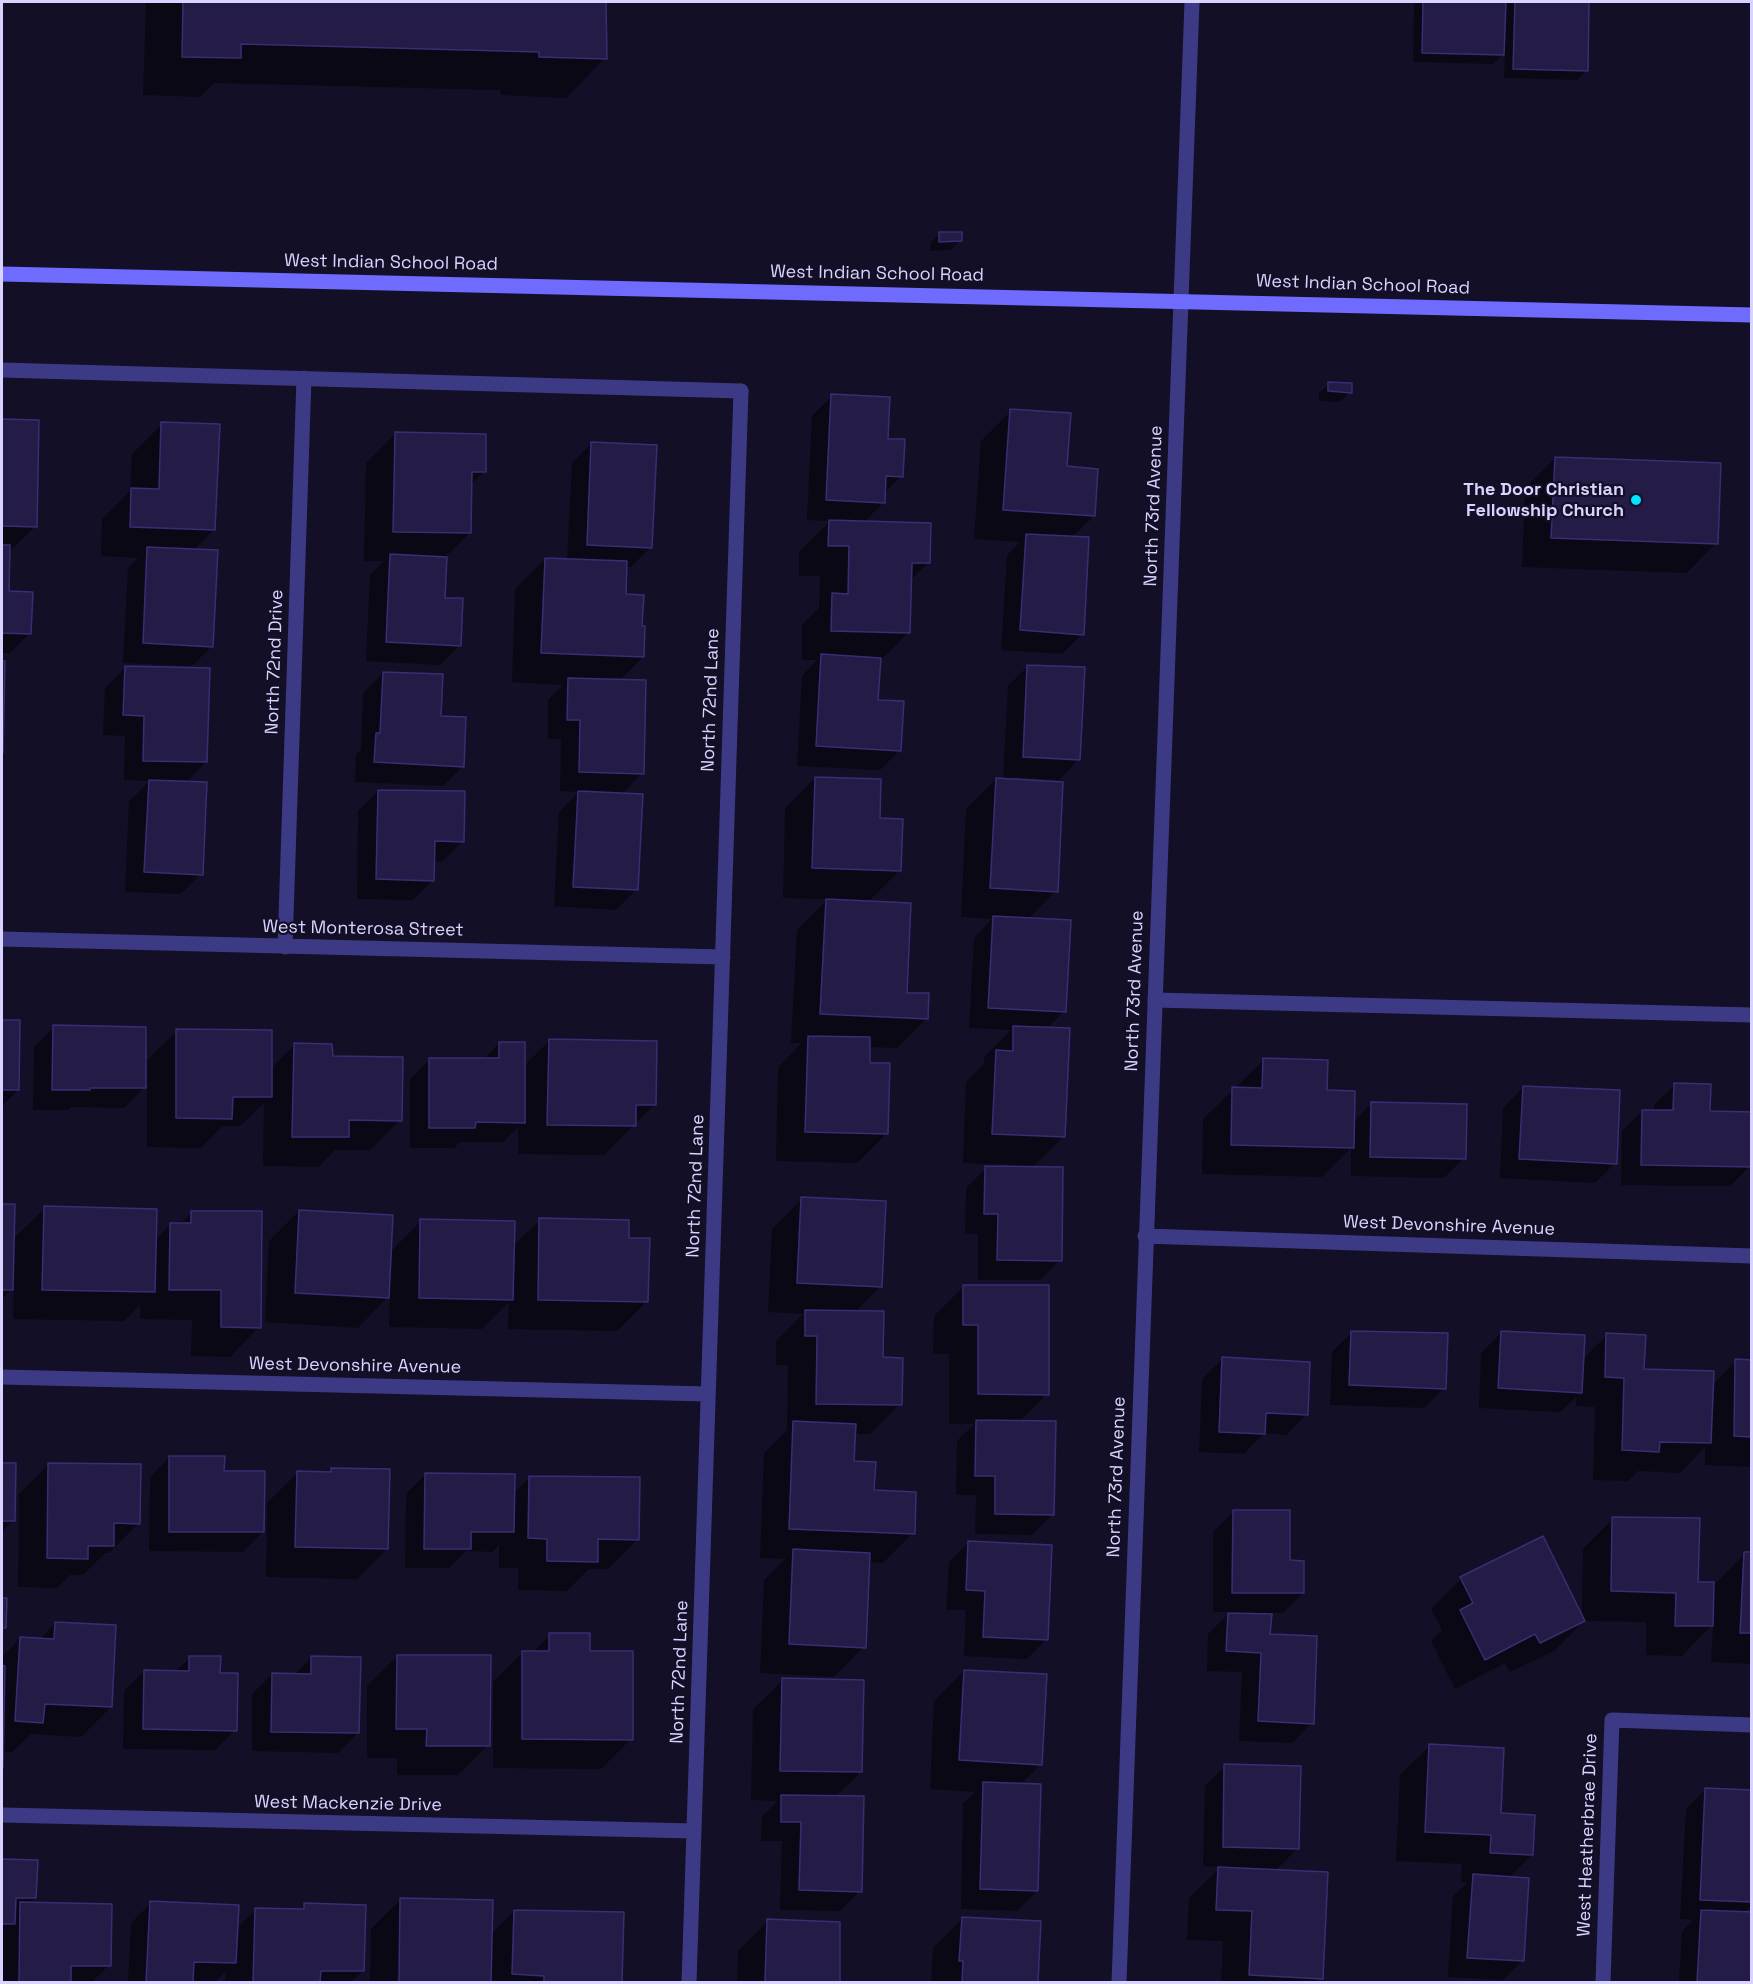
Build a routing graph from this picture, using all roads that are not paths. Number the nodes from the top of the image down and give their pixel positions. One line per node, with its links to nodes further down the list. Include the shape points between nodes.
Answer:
1 (1192, 2): 3 (street, North 73rd Avenue)
2 (2, 274): 3 (main road, West Indian School Road)
3 (1181, 300): 4 (main road, West Indian School Road); 10 (street, North 73rd Avenue)
4 (1752, 315)
5 (2, 370): 6 (street)
6 (304, 378): 8 (street, North 72nd Drive); 9 (street, North 72nd Lane, via 741,391)
7 (2, 939): 8 (street, West Monterosa Street)
8 (285, 947): 9 (street, West Monterosa Street)
9 (723, 957): 15 (street, North 72nd Lane)
10 (1155, 1000): 11 (street); 12 (street, North 73rd Avenue)
11 (1752, 1015)
12 (1145, 1236): 13 (street, West Devonshire Avenue); 20 (street, North 73rd Avenue)
13 (1752, 1256)
14 (2, 1377): 15 (street, West Devonshire Avenue)
15 (708, 1394): 18 (street, North 72nd Lane)
16 (1752, 1725): 21 (street, West Heatherbrae Drive, via 1612,1720)
17 (2, 1815): 18 (street, West Mackenzie Drive)
18 (694, 1831): 19 (street, North 72nd Lane)
19 (689, 1983)
20 (1119, 1983)
21 (1603, 1983)

